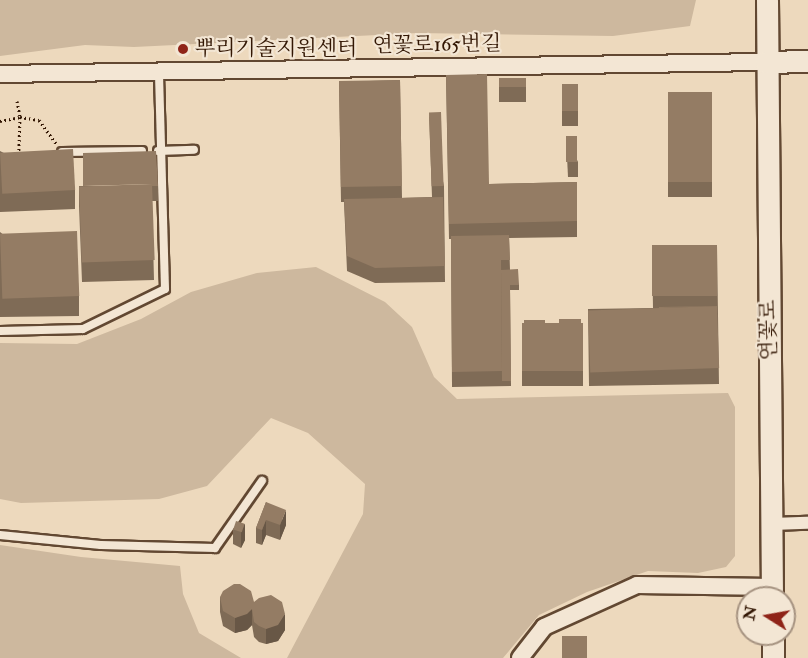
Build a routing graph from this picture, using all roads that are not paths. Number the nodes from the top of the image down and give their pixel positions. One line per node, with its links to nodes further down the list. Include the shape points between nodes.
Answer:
1 (768, 0): 3 (street, 연꽃로)
2 (808, 61): 3 (street)
3 (766, 62): 4 (street, 연꽃로165번길); 12 (street, 연꽃로)
4 (159, 71): 5 (street, 연꽃로165번길); 7 (lane)
5 (0, 74)
6 (194, 150): 7 (lane)
7 (162, 151): 8 (lane); 9 (lane, via 165,289 83,329)
8 (51, 152)
9 (0, 331)
10 (262, 481): 13 (lane, via 215,548 101,545)
11 (808, 523): 12 (street)
12 (771, 524): 14 (street, 연꽃로)
13 (0, 535)
14 (772, 586)
15 (736, 590): 16 (street, via 637,585 544,627)
16 (519, 658)

